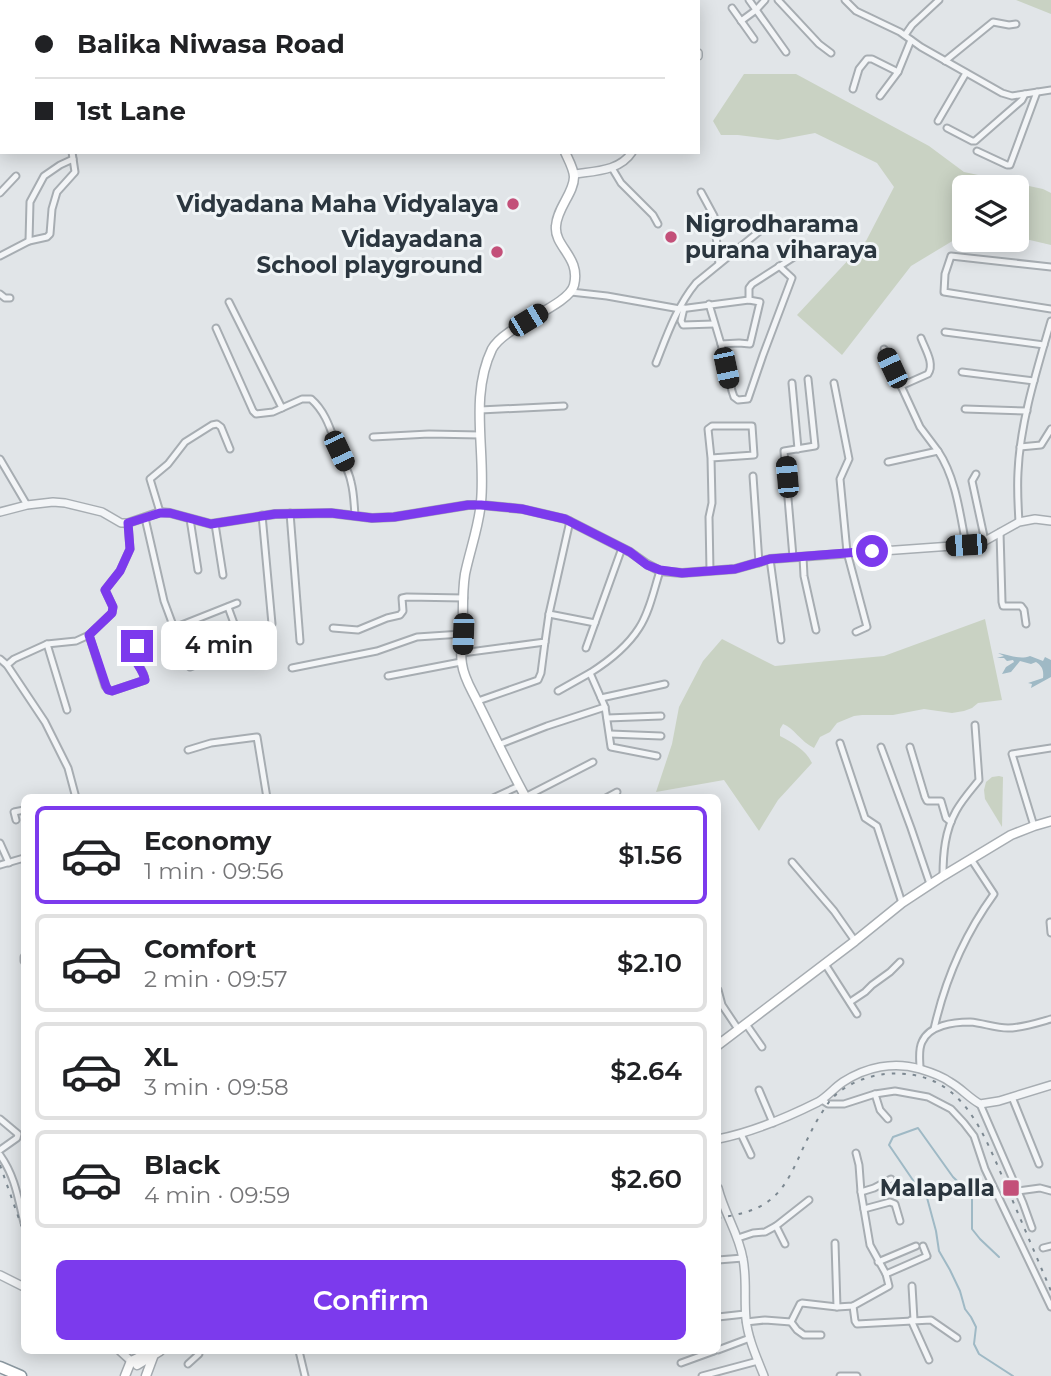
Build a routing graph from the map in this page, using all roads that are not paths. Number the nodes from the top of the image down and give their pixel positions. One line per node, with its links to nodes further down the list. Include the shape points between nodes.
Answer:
1 (749, 0): 7 (street)
2 (765, 0): 7 (street)
3 (779, 0): 14 (street, via 818,44)
4 (845, 0): 10 (street, via 856,11)
5 (939, 0): 10 (street)
6 (732, 8): 8 (street)
7 (756, 10): 8 (street); 13 (street)
8 (741, 21): 11 (street)
9 (1016, 24): 15 (street, via 993,22)
10 (905, 35): 12 (street)
11 (754, 40)
12 (911, 40): 15 (street); 16 (street)
13 (786, 52)
14 (831, 52)
15 (944, 61): 17 (street)
16 (898, 72): 18 (street, via 867,59); 22 (street)
17 (966, 73): 21 (street, via 1002,93); 23 (street)
18 (853, 89)
19 (1051, 90): 20 (street)
20 (1037, 92): 21 (street); 25 (street, via 1010,165)
21 (1024, 94): 24 (street, via 975,141)
22 (880, 96)
23 (938, 121)
24 (947, 128)
25 (977, 151)
26 (566, 154): 30 (main road)
27 (631, 154): 29 (street)
28 (72, 156): 36 (street, via 44,176 30,202); 36 (street, via 75,172 57,192 50,233)
29 (612, 168): 30 (street); 34 (street)
30 (575, 174): 42 (main road, via 556,224 559,239 575,265)
31 (16, 176): 33 (street)
32 (701, 192): 39 (street, via 713,216)
33 (0, 193)
34 (658, 224)
35 (761, 230): 39 (street)
36 (29, 241): 37 (street)
37 (0, 256)
38 (794, 257): 40 (street)
39 (719, 264): 48 (street, via 689,291)
40 (779, 266): 45 (street, via 752,284); 55 (street, via 792,278 748,399 734,397)
41 (1051, 267): 49 (street, via 951,256 944,274 944,292)
42 (571, 292): 48 (street); 67 (main road, via 506,334 493,348 481,383)
43 (0, 294): 44 (street)
44 (10, 298)
45 (749, 300): 47 (street); 55 (street, via 760,302 750,344)
46 (229, 302): 66 (street)
47 (709, 304): 48 (street); 51 (street)
48 (682, 308): 51 (street, via 683,325); 58 (street)
49 (1051, 309)
50 (1051, 321): 56 (street)
51 (715, 324): 55 (street)
52 (216, 328): 66 (street, via 253,411)
53 (946, 332): 56 (street)
54 (921, 338): 64 (street, via 931,372)
55 (721, 344)
56 (1044, 345): 61 (street)
57 (884, 349): 64 (street)
58 (656, 363)
59 (962, 372): 61 (street)
60 (808, 379): 75 (street, via 815,446)
61 (1034, 381): 69 (street)
62 (792, 383): 75 (street)
63 (834, 383): 100 (street, via 849,458 840,479)
64 (901, 386): 76 (street, via 920,427)
65 (564, 406): 67 (street)
66 (282, 408): 87 (street, via 302,399 318,405 349,473)
67 (480, 410): 71 (main road)
68 (965, 410): 69 (street)
69 (1027, 411): 73 (street)
70 (1051, 429): 73 (street, via 1041,445)
71 (480, 435): 72 (street); 83 (main road)
72 (373, 437)
73 (1020, 447): 93 (street)
74 (230, 449): 85 (street, via 217,424 185,442 149,479)
75 (798, 449): 101 (street, via 784,451)
76 (938, 451): 79 (street); 98 (street, via 955,493)
77 (711, 458): 77 (street, via 709,427 752,426 754,455); 107 (street)
78 (0, 459): 82 (street)
79 (888, 462)
80 (976, 474): 97 (street, via 972,481)
81 (753, 476): 104 (street)
82 (27, 505): 84 (street); 94 (street, via 65,503)
83 (481, 505): 87 (street, via 394,517); 91 (street); 109 (main road)
84 (0, 512)
85 (160, 513): 89 (street); 90 (street)
86 (290, 513): 87 (street); 88 (street); 123 (street)
87 (355, 515)
88 (262, 516): 95 (street); 114 (street)
89 (145, 518): 94 (street); 116 (street)
90 (190, 519): 95 (street); 105 (street)
91 (570, 521): 99 (street); 112 (street)
92 (1051, 521): 93 (street)
93 (1019, 522): 96 (street)
94 (128, 523): 121 (street, via 130,549 105,590 112,613)
95 (215, 524): 108 (street)
96 (1000, 532): 97 (street); 115 (street, via 1003,606 1021,606)
97 (985, 541): 98 (street)
98 (966, 545): 100 (street)
99 (622, 548): 106 (street); 113 (street)
100 (847, 552): 102 (street); 119 (street, via 867,627)
101 (793, 557): 102 (street); 103 (street)
102 (803, 557): 118 (street)
103 (770, 559): 104 (street); 122 (street)
104 (759, 563): 107 (street)
105 (198, 570)
106 (660, 570): 107 (street); 132 (street, via 640,627)
107 (710, 571)
108 (223, 575)
109 (464, 598): 117 (street, via 402,598 400,615 358,629); 120 (main road)
110 (237, 603): 111 (street)
111 (228, 607): 116 (street); 116 (street, via 239,643 231,651 190,667)
112 (549, 614): 113 (street); 124 (street)
113 (595, 623): 127 (street)
114 (272, 624)
115 (1026, 624)
116 (174, 628)
117 (333, 628)
118 (816, 630)
119 (856, 632)
120 (463, 634): 128 (main road); 131 (street, via 417,638)
121 (89, 635): 125 (street); 126 (street, via 106,686 112,691 145,680 132,653)
122 (781, 640)
123 (300, 641)
124 (545, 642): 128 (street); 137 (street, via 538,680)
125 (47, 643): 130 (street); 139 (street)
126 (137, 646)
127 (586, 648)
128 (461, 657): 133 (street); 137 (main road, via 465,678)
129 (0, 659): 130 (street)
130 (7, 665): 155 (street, via 45,722 68,768)
131 (292, 668)
132 (590, 673): 135 (street); 136 (street)
133 (388, 676)
134 (665, 684): 136 (street)
135 (558, 691)
136 (601, 698): 138 (street)
137 (478, 701): 146 (main road)
138 (605, 707): 141 (street); 146 (street)
139 (67, 710)
140 (661, 716): 141 (street)
141 (607, 718): 143 (street)
142 (975, 725): 164 (street, via 979,780)
143 (610, 734): 144 (street); 151 (street, via 611,747)
144 (661, 736)
145 (839, 743): 174 (street, via 865,818 877,826)
146 (498, 745): 153 (main road)
147 (881, 747): 173 (street)
148 (910, 747): 164 (street, via 925,797 942,802)
149 (1051, 748): 165 (street, via 1012,754)
150 (188, 750): 156 (street, via 257,737)
151 (657, 756)
152 (593, 762): 159 (street)
153 (519, 786): 157 (street); 158 (main road)
154 (617, 792): 160 (street)
155 (75, 794)
156 (266, 794)
157 (502, 794)
158 (523, 794)
159 (531, 794)
160 (613, 794)
161 (21, 811): 162 (street, via 14,813)
162 (16, 820)
163 (1051, 821): 165 (main road)
164 (951, 822): 172 (street)
165 (1034, 826): 168 (main road)
166 (0, 843): 169 (street)
167 (21, 859): 169 (street)
168 (971, 859): 172 (main road); 185 (street, via 994,894 964,940)
169 (12, 862): 171 (street)
170 (792, 862): 177 (street)
171 (0, 865)
172 (943, 876): 173 (main road)
173 (930, 884): 174 (main road)
174 (902, 903): 177 (main road)
175 (1050, 922): 176 (street)
176 (1051, 933)
177 (855, 941): 179 (main road)
178 (900, 962): 181 (street)
179 (825, 964): 181 (street); 184 (main road)
180 (721, 1001): 184 (street)
181 (850, 1002): 182 (street)
182 (857, 1014)
183 (1051, 1019): 185 (street, via 1009,1028 968,1022)
184 (742, 1026): 186 (main road); 187 (street)
185 (934, 1029): 188 (street, via 923,1038)
186 (721, 1043)
187 (762, 1047)
188 (920, 1069): 193 (street, via 889,1065 871,1069); 194 (street, via 949,1081)
189 (1051, 1085): 192 (street)
190 (759, 1090): 197 (street)
191 (876, 1094): 193 (street, via 844,1104); 196 (street); 229 (street, via 895,1091 928,1097 951,1109 964,1123)
192 (1012, 1097): 194 (street); 203 (street)
193 (822, 1100): 197 (street)
194 (980, 1104): 205 (street)
195 (0, 1119): 200 (street, via 18,1134)
196 (888, 1119)
197 (773, 1123): 198 (street)
198 (741, 1135): 199 (street); 202 (street)
199 (721, 1138)
200 (0, 1152): 210 (street, via 16,1183)
201 (856, 1153): 207 (street)
202 (751, 1155)
203 (1039, 1164)
204 (891, 1179): 207 (street)
205 (1018, 1191): 206 (street); 214 (street)
206 (1051, 1191)
207 (861, 1192): 211 (street)
208 (721, 1196): 215 (street)
209 (809, 1200): 213 (street)
210 (21, 1208)
211 (864, 1209): 212 (street, via 891,1202); 222 (street)
212 (900, 1222)
213 (776, 1227): 215 (street); 217 (street)
214 (1032, 1228)
215 (738, 1238): 220 (street)
216 (835, 1243): 228 (street)
217 (785, 1244)
218 (1051, 1246): 219 (street)
219 (1043, 1248)
220 (743, 1258): 221 (street); 231 (street)
221 (721, 1260)
222 (878, 1262): 223 (street); 223 (street, via 919,1246 927,1256)
223 (886, 1274): 227 (street, via 889,1286)
224 (0, 1275): 225 (street)
225 (21, 1286)
226 (912, 1286): 232 (street)
227 (853, 1306): 228 (street); 232 (street, via 857,1324)
228 (837, 1307): 233 (street, via 802,1303)
229 (1051, 1307)
230 (721, 1317): 231 (street)
231 (746, 1318): 233 (street); 235 (street)
232 (913, 1320): 236 (street, via 931,1320); 244 (street)
233 (791, 1322): 234 (street, via 804,1335)
234 (821, 1335)
235 (750, 1338): 237 (street); 245 (street)
236 (957, 1338)
237 (721, 1348)
238 (124, 1354): 246 (street)
239 (153, 1354): 246 (main road)
240 (154, 1354): 254 (main road)
241 (199, 1354): 248 (street)
242 (300, 1354): 255 (street)
243 (705, 1354): 247 (street)
244 (929, 1360)
245 (758, 1361): 256 (street); 257 (street)
246 (134, 1363): 253 (main road); 254 (main road)
247 (681, 1363)
248 (188, 1364)
249 (0, 1367): 252 (highway)
250 (0, 1374): 251 (highway)
251 (5, 1376)
252 (21, 1376)
253 (125, 1376)
254 (143, 1376)
255 (305, 1376)
256 (702, 1376)
257 (764, 1376)
258 (840, 1376): 259 (street)
259 (857, 1376)

